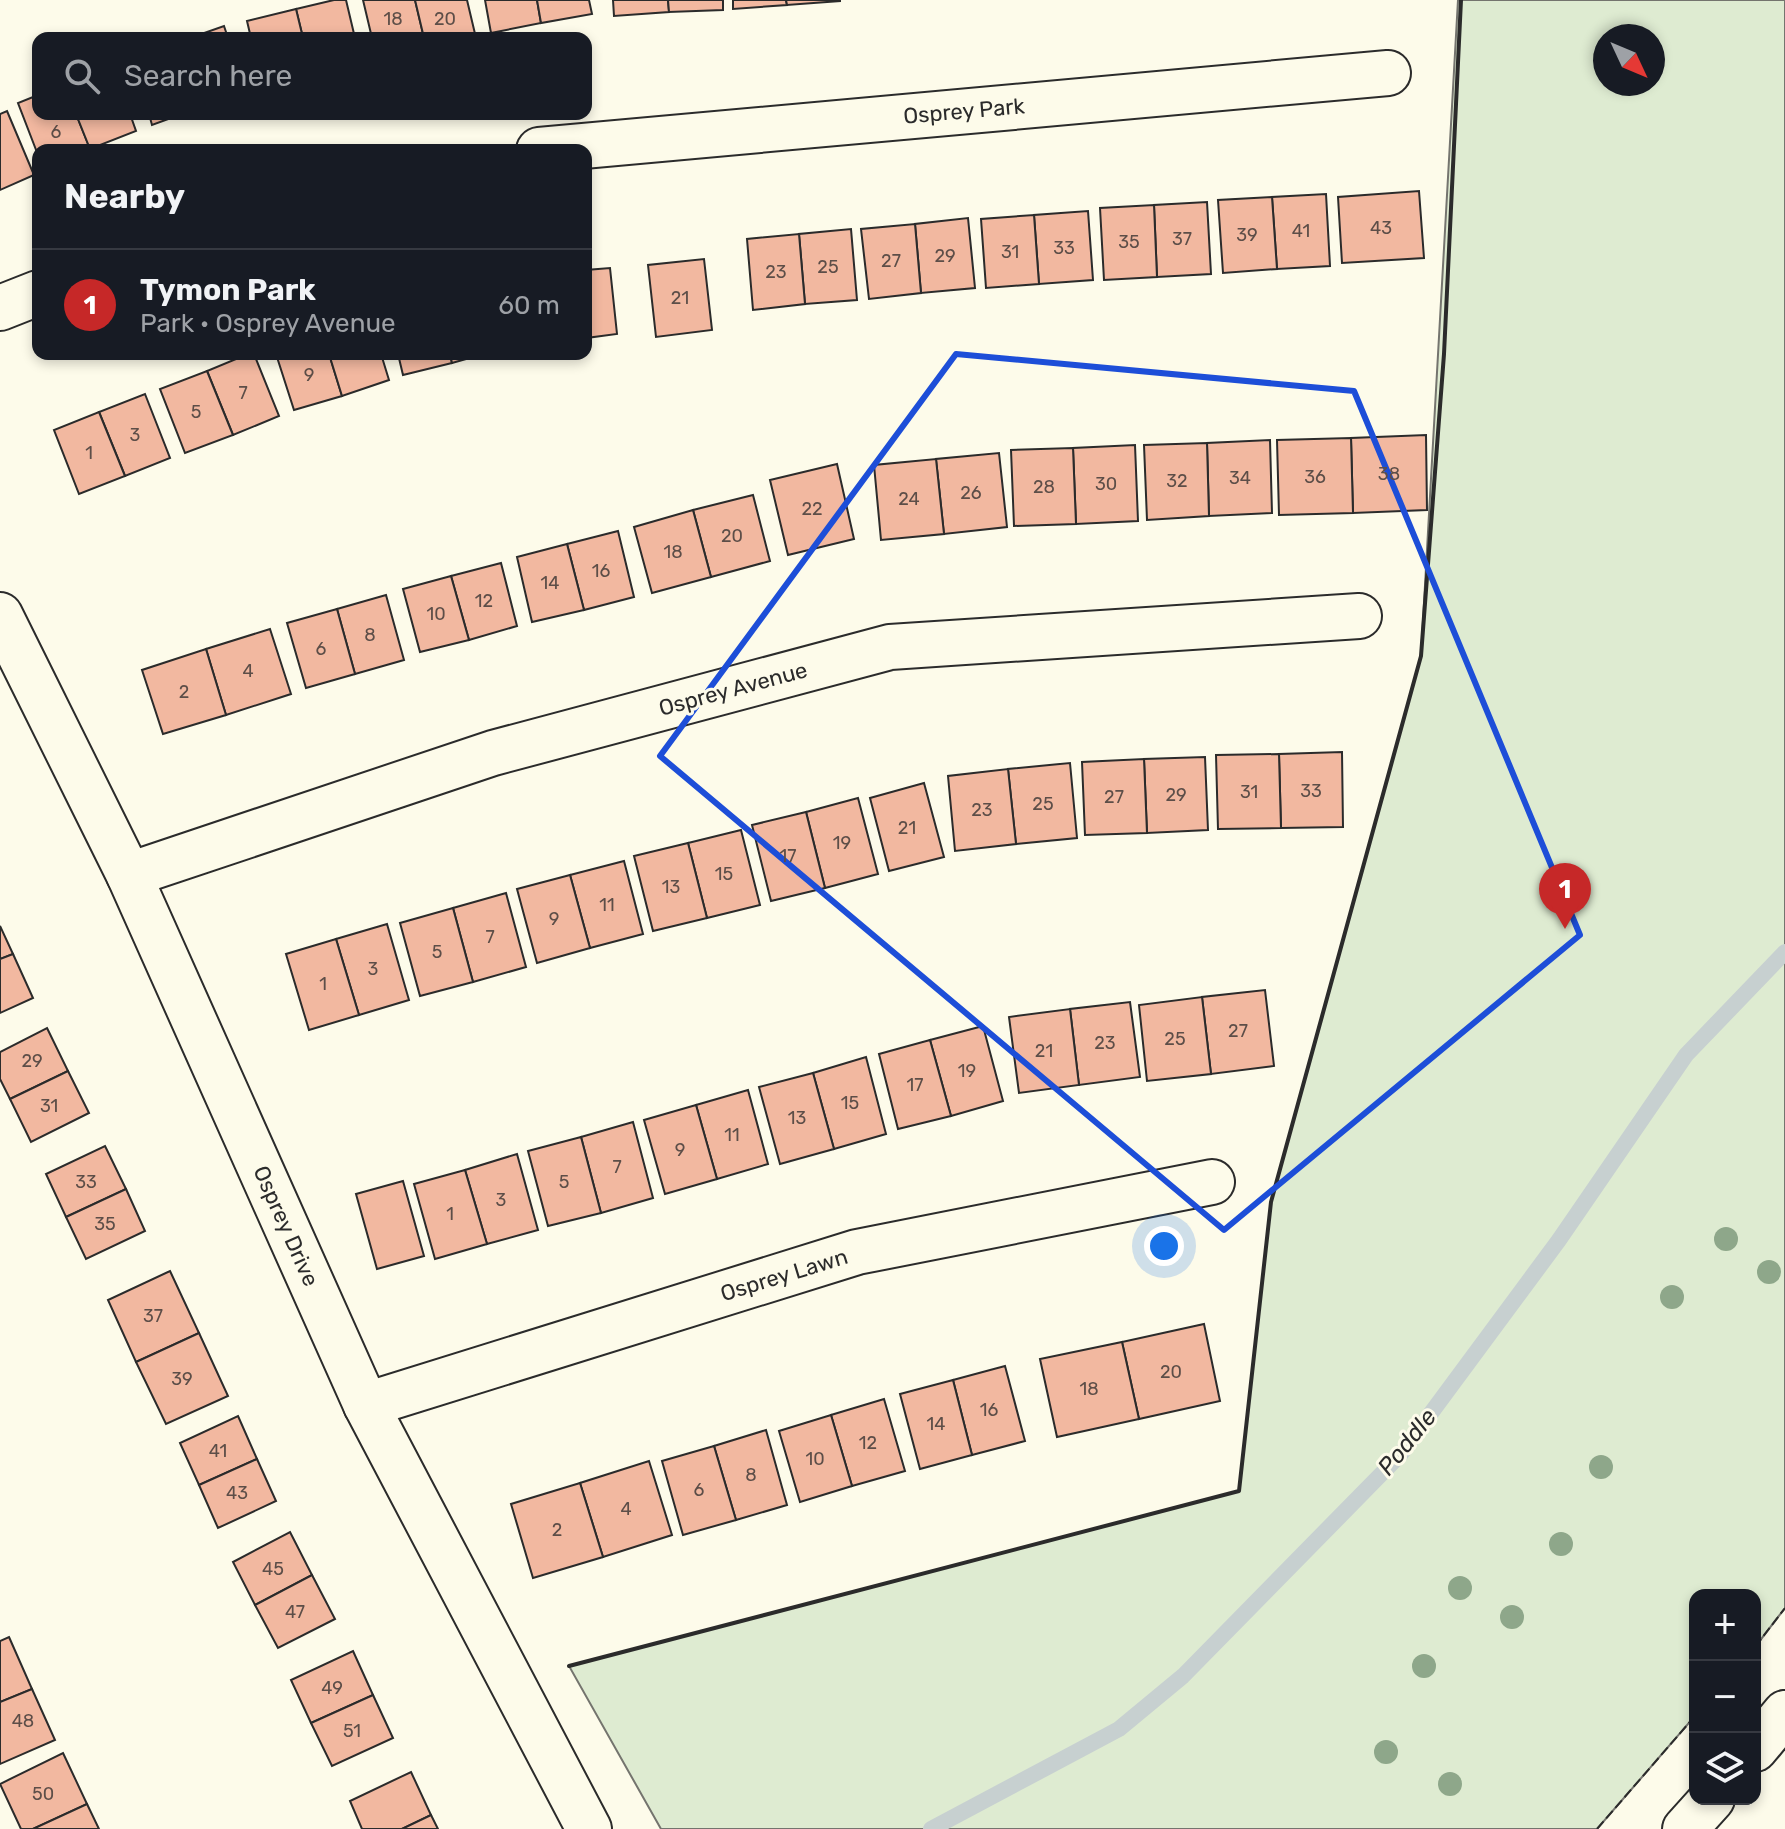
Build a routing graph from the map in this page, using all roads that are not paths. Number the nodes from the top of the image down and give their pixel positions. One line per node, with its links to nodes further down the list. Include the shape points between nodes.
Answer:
1 (1388, 73): 2 (street, Osprey Park)
2 (592, 145)
3 (32, 295): 4 (street)
4 (0, 308)
5 (0, 615): 7 (street, Osprey Drive)
6 (1359, 616): 7 (street, Osprey Avenue, via 890,647 493,753)
7 (129, 875): 9 (street, Osprey Drive)
8 (1212, 1182): 9 (street, Osprey Lawn, via 857,1252)
9 (366, 1405): 13 (street, Osprey Drive)
10 (1785, 1713): 11 (street)
11 (1761, 1742)
12 (1707, 1805): 14 (street)
13 (589, 1829)
14 (1685, 1829)

